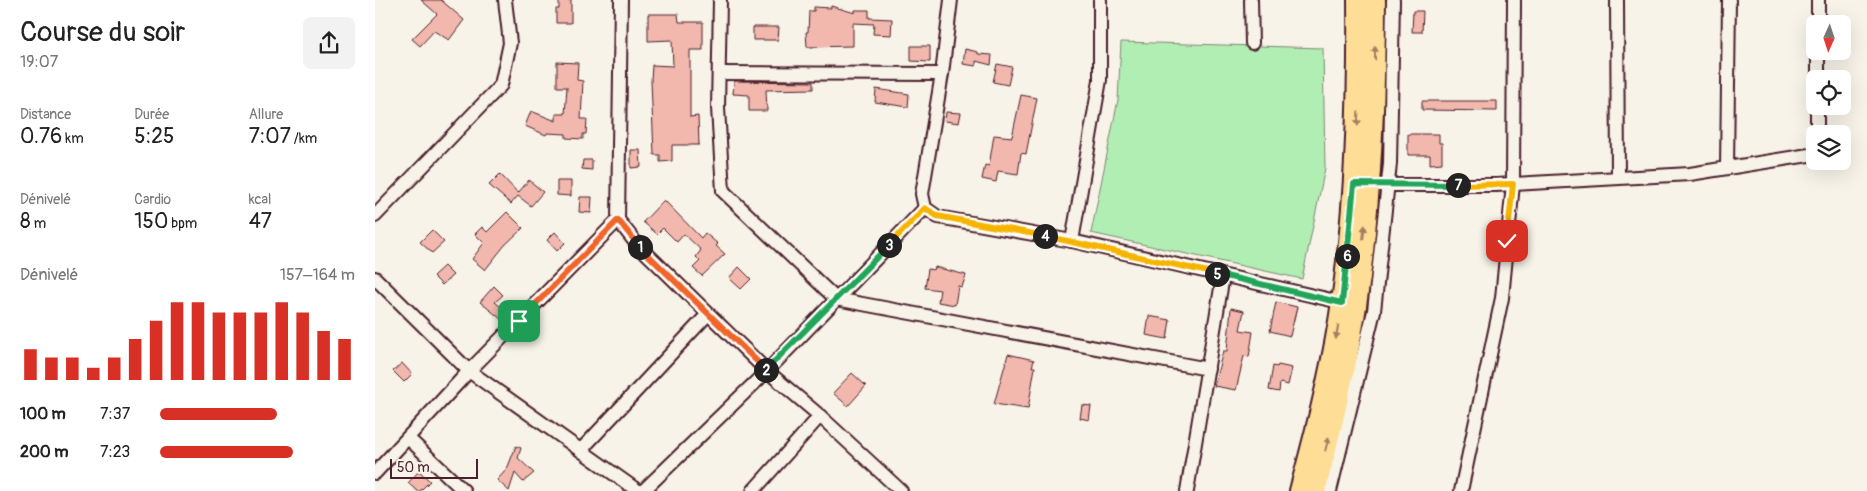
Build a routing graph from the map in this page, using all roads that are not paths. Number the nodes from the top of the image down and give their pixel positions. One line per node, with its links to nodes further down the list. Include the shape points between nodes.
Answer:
1 (505, 0): 25 (street, via 510,43 501,85)
2 (621, 0): 26 (street)
3 (720, 0): 16 (street)
4 (951, 0): 17 (street)
5 (1100, 0): 27 (street, via 1100,80)
6 (1251, 0): 15 (street)
7 (1358, 0): 18 (main road)
8 (1375, 0): 18 (main road, one-way to 8)
9 (1393, 0): 23 (street)
10 (1513, 0): 22 (street)
11 (1617, 0): 21 (street)
12 (1729, 0): 20 (street)
13 (1818, 0): 14 (street)
14 (1818, 15)
15 (1252, 43)
16 (719, 73): 17 (street); 30 (street, via 723,192)
17 (942, 74): 24 (street, via 922,194)
18 (1367, 90): 23 (main road)
19 (1806, 155): 20 (street)
20 (1727, 168): 21 (street, via 1691,174)
21 (1618, 178): 22 (street)
22 (1513, 184): 23 (street); 49 (street, via 1502,298)
23 (1371, 185): 31 (main road); 48 (street, via 1374,311)
24 (925, 208): 27 (street, via 937,216); 30 (street)
25 (375, 216)
26 (618, 220): 32 (street, via 636,243); 35 (street)
27 (1072, 241): 28 (street)
28 (1223, 276): 31 (street); 33 (street)
29 (375, 278): 35 (street)
30 (836, 299): 33 (street); 34 (street)
31 (1349, 305): 46 (main road, one-way to 46); 47 (main road, one-way to 31, via 1332,424)
32 (708, 314): 34 (street); 38 (street)
33 (1207, 369): 45 (street)
34 (767, 370): 36 (street); 42 (street)
35 (469, 371): 37 (street); 38 (street)
36 (820, 416): 43 (street); 44 (street)
37 (408, 438): 39 (street); 40 (street)
38 (581, 450): 41 (street)
39 (375, 473)
40 (464, 491)
41 (638, 491)
42 (643, 491)
43 (753, 491)
44 (901, 491)
45 (1187, 491)
46 (1300, 491)
47 (1315, 491)
48 (1330, 491)
49 (1461, 491)

